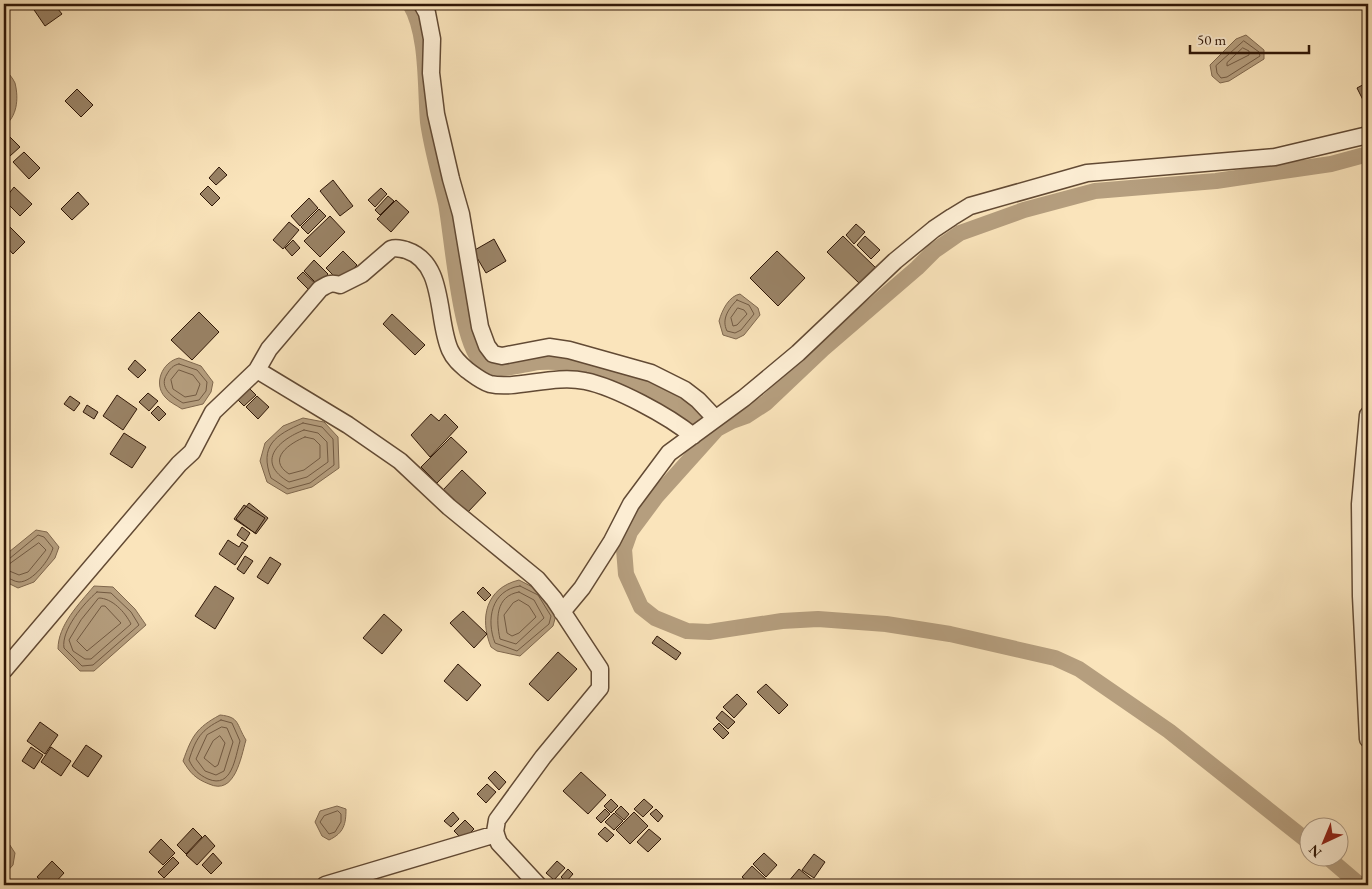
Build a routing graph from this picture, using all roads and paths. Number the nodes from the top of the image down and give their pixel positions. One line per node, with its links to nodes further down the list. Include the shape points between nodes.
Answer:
1 (422, 4): 5 (street, via 432,39 431,73 436,114 461,214 480,327 487,346 493,354 502,356 549,347 569,350 651,373 685,390)
2 (1368, 135): 5 (street, via 1275,157 1087,173 970,206 934,229 895,261 798,353)
3 (257, 370): 6 (street, via 269,349 320,289 328,284 352,281 396,247 416,254 429,269 449,349 457,362 478,378 489,384 505,386 532,381 585,381 654,410); 7 (street, via 400,461 449,507 537,579); 8 (street, via 213,412 192,452)
4 (1368, 415): 9 (street, via 1360,504)
5 (715, 418): 6 (street)
6 (693, 436): 7 (street, via 669,453 653,472 582,588)
7 (562, 612): 10 (street, via 600,669 600,688 505,807 497,820)
8 (4, 670)
9 (1368, 739)
10 (496, 834): 11 (street); 12 (street, via 499,843)
11 (325, 885)
12 (538, 885)

